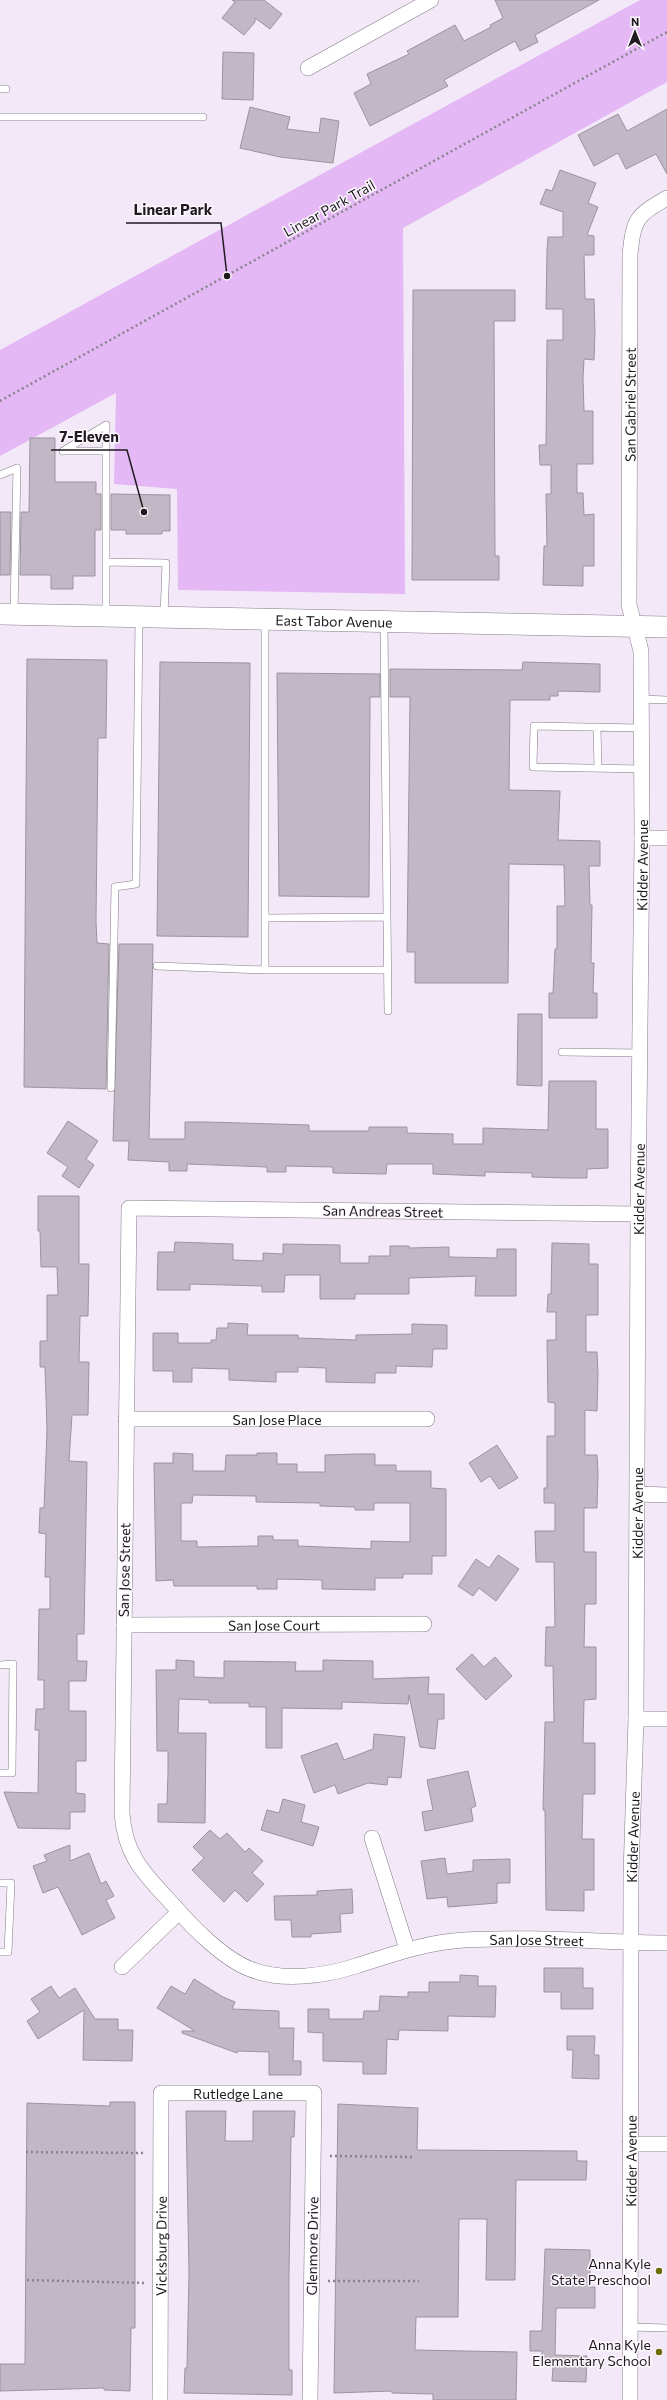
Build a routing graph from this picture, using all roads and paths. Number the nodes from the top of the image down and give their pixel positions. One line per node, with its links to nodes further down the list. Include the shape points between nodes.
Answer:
1 (431, 0): 3 (street)
2 (667, 32): 7 (path, Linear Park Trail)
3 (308, 68)
4 (0, 117): 5 (lane)
5 (203, 117)
6 (667, 198): 17 (street, San Gabriel Street, via 637,218 630,254 629,605)
7 (0, 401)
8 (106, 451): 8 (lane, via 106,425 63,451 70,451); 10 (lane)
9 (0, 475): 11 (lane, via 16,468)
10 (106, 562): 12 (lane); 14 (lane, via 166,563)
11 (7, 614): 12 (main road, East Tabor Avenue)
12 (106, 616): 13 (main road, East Tabor Avenue)
13 (139, 617): 14 (main road, East Tabor Avenue); 35 (lane, via 136,884 115,887)
14 (164, 618): 15 (main road, East Tabor Avenue)
15 (265, 620): 16 (main road, East Tabor Avenue); 28 (lane)
16 (384, 622): 17 (main road, East Tabor Avenue); 27 (lane)
17 (634, 626): 18 (main road, East Tabor Avenue); 19 (street, Kidder Avenue, via 641,651)
18 (667, 627)
19 (641, 700): 20 (lane); 22 (street, Kidder Avenue)
20 (667, 700)
21 (597, 727): 22 (lane); 23 (lane); 23 (lane, via 534,726 534,767)
22 (641, 728): 24 (street, Kidder Avenue)
23 (598, 768): 24 (lane)
24 (642, 769): 25 (street, Kidder Avenue)
25 (642, 838): 26 (street); 34 (street, Kidder Avenue)
26 (667, 838)
27 (387, 917): 28 (lane); 31 (lane)
28 (265, 918): 30 (lane)
29 (157, 966): 30 (lane)
30 (265, 970): 31 (lane)
31 (388, 970): 32 (lane)
32 (388, 1011)
33 (562, 1052): 34 (lane)
34 (641, 1053): 37 (street, Kidder Avenue)
35 (110, 1088)
36 (129, 1208): 37 (street, San Andreas Street); 38 (street, San Jose Street)
37 (638, 1214): 40 (street, Kidder Avenue)
38 (126, 1419): 39 (street, San Jose Place); 43 (street, San Jose Street)
39 (427, 1419)
40 (638, 1494): 41 (street); 45 (street, Kidder Avenue)
41 (667, 1495)
42 (424, 1624): 43 (street, San Jose Court)
43 (124, 1625): 50 (street, San Jose Street, via 123,1833 129,1850 141,1869)
44 (0, 1665): 47 (lane, via 13,1664 12,1773)
45 (636, 1719): 46 (street); 51 (street, Kidder Avenue, via 631,1874)
46 (667, 1720)
47 (0, 1773)
48 (372, 1838): 53 (street)
49 (0, 1883): 54 (lane, via 11,1883 8,1952)
50 (179, 1912): 53 (street, San Jose Street, via 224,1954 250,1969 281,1976 310,1975 354,1967); 55 (street)
51 (632, 1942): 52 (street, San Jose Street); 53 (street, San Jose Street, via 515,1938 462,1940); 58 (street, Kidder Avenue)
52 (667, 1943)
53 (407, 1949)
54 (0, 1952)
55 (122, 1967)
56 (161, 2093): 57 (street, Rutledge Lane); 61 (street, Vicksburg Drive)
57 (314, 2093): 62 (street, Glenmore Drive)
58 (630, 2144): 59 (street); 68 (street, Kidder Avenue)
59 (667, 2144)
60 (26, 2152): 61 (path)
61 (161, 2154): 67 (street, Vicksburg Drive)
62 (313, 2155): 63 (path); 65 (street, Glenmore Drive)
63 (414, 2157)
64 (27, 2280): 67 (path)
65 (312, 2280): 66 (path); 71 (street, Glenmore Drive)
66 (419, 2281)
67 (160, 2284): 70 (street, Vicksburg Drive)
68 (630, 2327): 69 (lane); 72 (street, Kidder Avenue)
69 (667, 2328)
70 (160, 2400)
71 (310, 2400)
72 (630, 2400)

